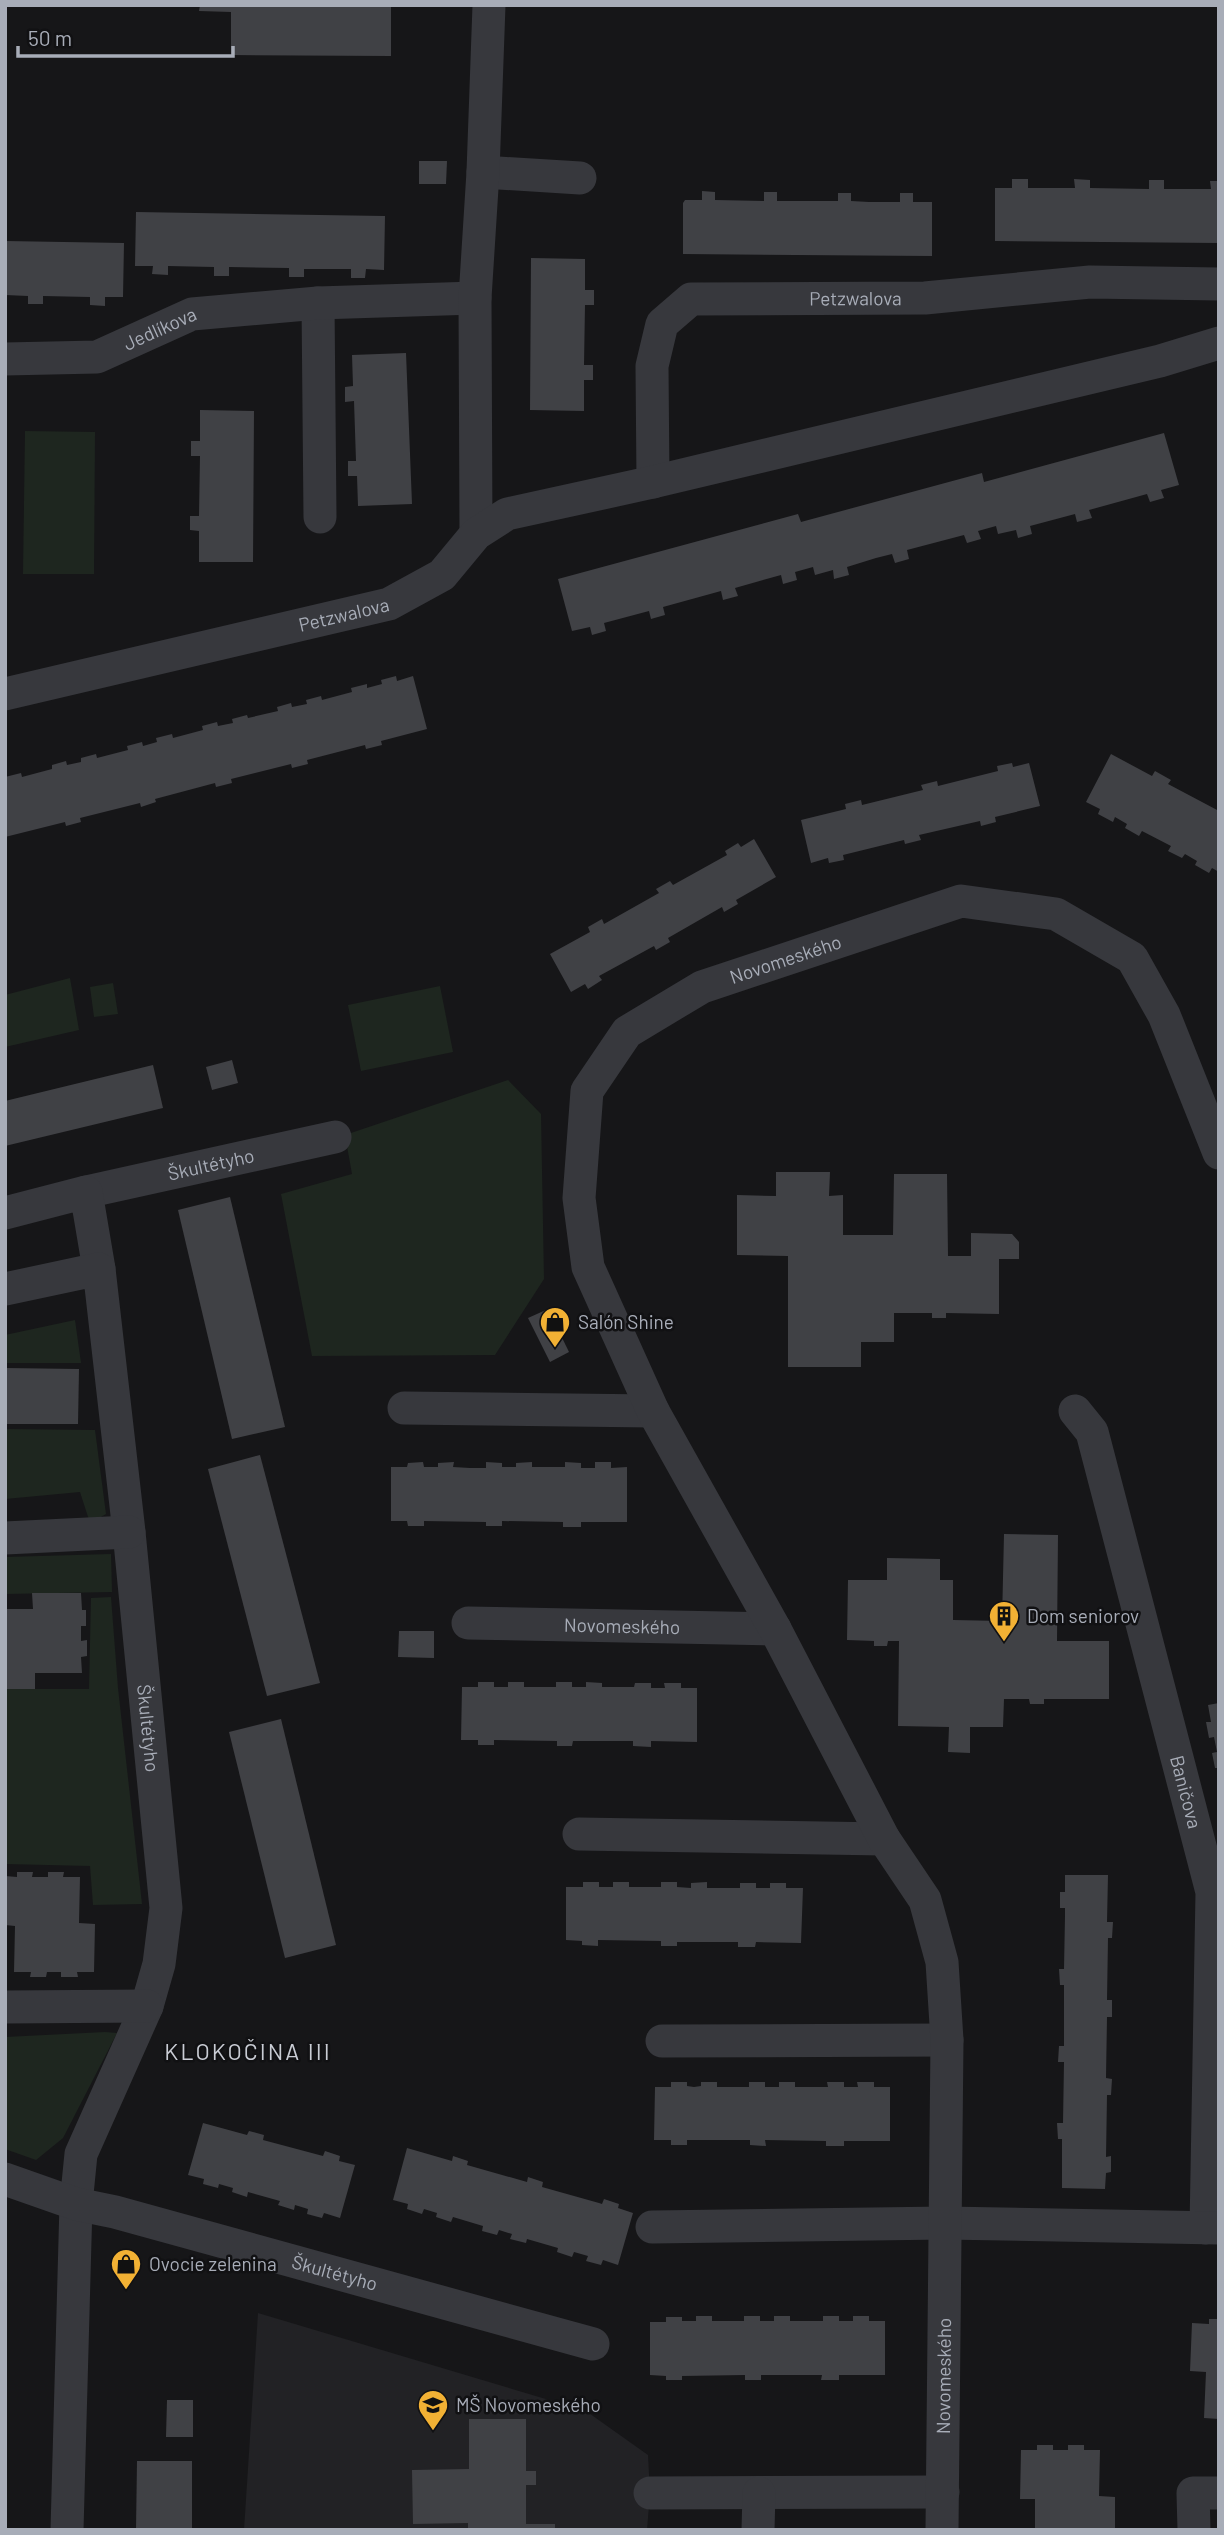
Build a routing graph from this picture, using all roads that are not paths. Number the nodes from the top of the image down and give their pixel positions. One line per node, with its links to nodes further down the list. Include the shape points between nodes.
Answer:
1 (489, 5): 2 (street)
2 (483, 172): 3 (street); 5 (street)
3 (580, 178)
4 (1219, 284): 9 (street, Petzwalova, via 1090,282 925,298 691,299 662,324 652,366)
5 (475, 298): 6 (street, Jedlíkova); 11 (street)
6 (318, 303): 8 (street, Jedlíkova, via 192,314 97,357); 10 (street)
7 (1219, 343): 9 (street, Petzwalova)
8 (5, 359)
9 (653, 482): 11 (street, Petzwalova, via 507,514)
10 (320, 517)
11 (476, 534): 12 (street, Petzwalova, via 442,575 389,604)
12 (5, 694)
13 (335, 1138): 15 (street, Škultétyho)
14 (1219, 1153): 20 (street, Novomeského, via 1164,1015 1132,958 1056,914 961,901 702,987 626,1032 587,1091 579,1198 588,1268)
15 (86, 1192): 16 (street, Škultétyho); 17 (street, Škultétyho)
16 (5, 1213)
17 (99, 1269): 18 (street); 22 (street, Škultétyho)
18 (5, 1289)
19 (404, 1408): 20 (street)
20 (653, 1411): 25 (street, Novomeského)
21 (1075, 1411): 36 (street, Baničova, via 1092,1432 1212,1892)
22 (129, 1532): 23 (street); 28 (street, Škultétyho, via 166,1908 159,1964)
23 (5, 1538)
24 (468, 1623): 25 (street, Novomeského)
25 (775, 1629): 27 (street, Novomeského)
26 (579, 1834): 27 (street)
27 (884, 1839): 30 (street, Novomeského, via 925,1900 942,1962)
28 (147, 2006): 29 (street); 33 (street, Škultétyho, via 81,2154)
29 (5, 2007)
30 (947, 2040): 31 (street); 34 (street, Novomeského)
31 (662, 2041)
32 (5, 2179): 33 (street, Škultétyho)
33 (76, 2204): 37 (street, Škultétyho); 42 (street, Škultétyho)
34 (945, 2223): 35 (street); 36 (street, Baničova); 38 (street, Novomeského)
35 (652, 2227)
36 (1212, 2228)
37 (593, 2344)
38 (943, 2492): 40 (street); 44 (street, Novomeského)
39 (650, 2493): 40 (street)
40 (759, 2493): 43 (street)
41 (1219, 2493): 45 (street, via 1193,2493)
42 (67, 2530)
43 (758, 2530)
44 (942, 2530)
45 (1194, 2530)

